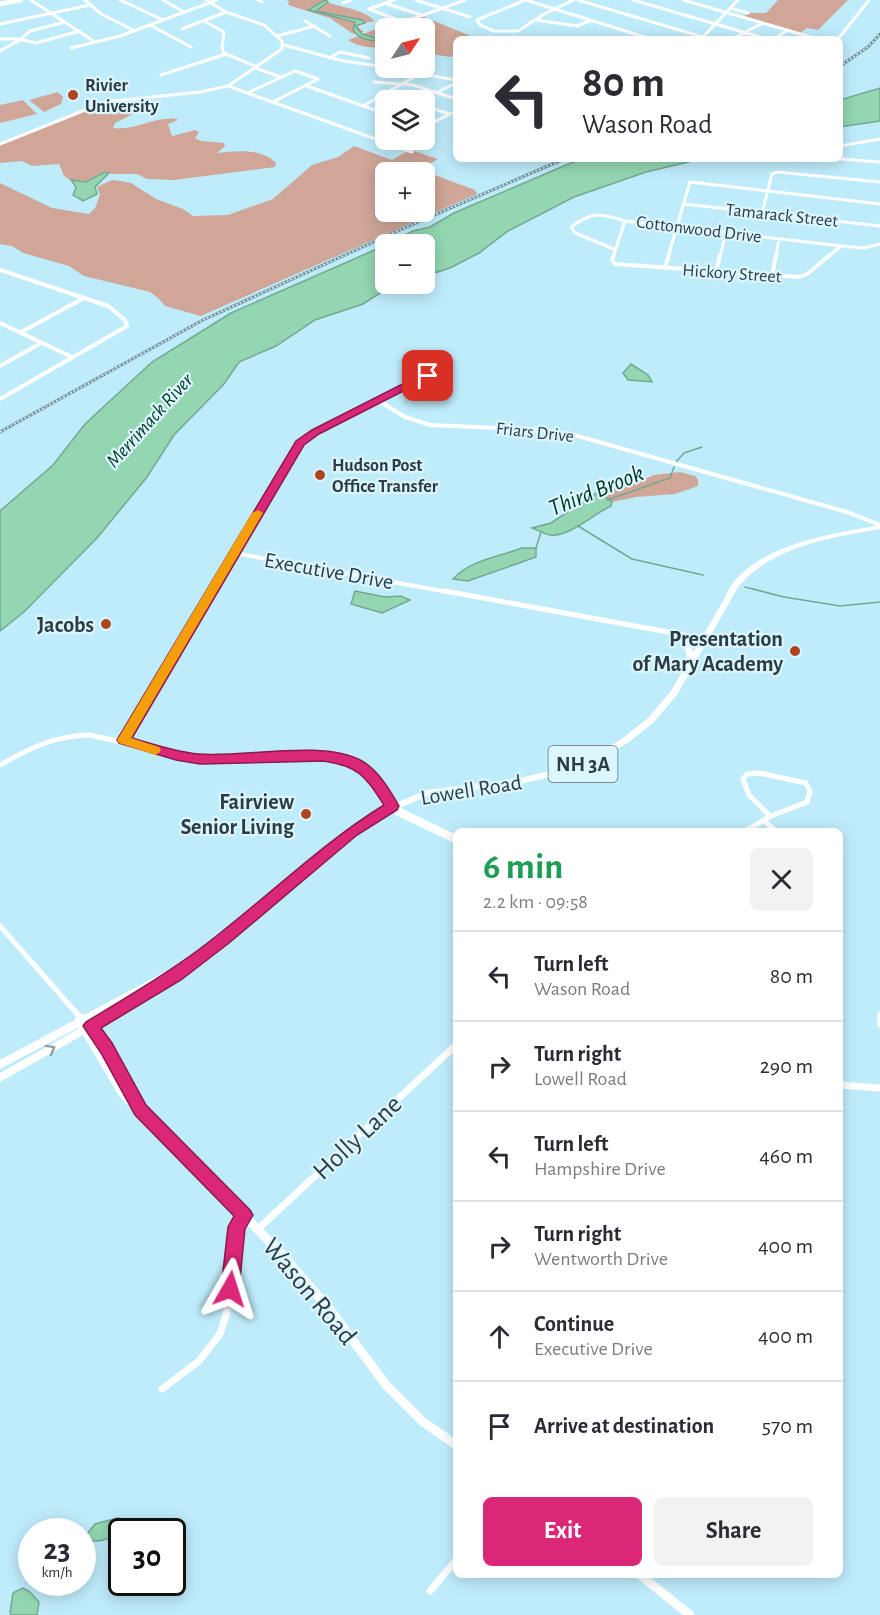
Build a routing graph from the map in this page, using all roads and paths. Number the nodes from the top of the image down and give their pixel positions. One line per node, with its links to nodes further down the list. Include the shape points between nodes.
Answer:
1 (20, 0): 21 (main road)
2 (31, 0): 29 (street)
3 (85, 0): 25 (street)
4 (120, 0): 37 (street)
5 (163, 0): 30 (street)
6 (217, 0): 19 (street)
7 (258, 0): 20 (street)
8 (351, 0): 22 (street)
9 (394, 0): 23 (street)
10 (416, 0): 26 (street)
11 (465, 0): 26 (street)
12 (525, 0): 28 (street); 36 (street)
13 (576, 0): 28 (street); 57 (street)
14 (633, 0): 46 (street)
15 (683, 0): 24 (street)
16 (700, 0): 24 (street)
17 (738, 0): 27 (street)
18 (869, 0): 63 (street)
19 (208, 1): 30 (street); 31 (street)
20 (262, 2)
21 (2, 3)
22 (343, 3)
23 (385, 3): 34 (street); 34 (street, via 369,9 404,22)
24 (696, 4): 32 (street)
25 (90, 5): 29 (street); 52 (street)
26 (442, 8): 34 (street); 35 (street)
27 (730, 8): 32 (street); 33 (street)
28 (555, 9): 39 (street); 40 (street)
29 (51, 12): 43 (street); 45 (street)
30 (184, 12): 37 (street)
31 (226, 12): 41 (street); 54 (street, via 262,24)
32 (726, 12): 44 (street); 46 (street)
33 (748, 13)
34 (422, 15)
35 (470, 16): 36 (street); 38 (street)
36 (485, 16): 38 (street)
37 (162, 20): 47 (street)
38 (477, 20): 39 (street, via 485,29 506,33 523,30)
39 (536, 20): 40 (street, via 577,26)
40 (591, 20): 56 (street)
41 (204, 21): 49 (street); 71 (street, via 224,32 222,48)
42 (305, 21): 48 (street)
43 (65, 22): 51 (street); 65 (street, via 30,31)
44 (763, 23): 50 (street); 53 (street)
45 (0, 24)
46 (715, 24): 53 (street); 58 (street)
47 (150, 25): 52 (street); 68 (street)
48 (315, 26): 54 (street); 55 (street)
49 (182, 29)
50 (788, 30): 61 (street); 62 (street)
51 (80, 31): 65 (street, via 36,43); 66 (street)
52 (135, 31): 66 (street)
53 (745, 33): 59 (street); 60 (street)
54 (277, 36): 67 (street)
55 (330, 36)
56 (642, 36)
57 (695, 36)
58 (704, 36)
59 (738, 36)
60 (756, 36)
61 (778, 36)
62 (807, 36)
63 (840, 36)
64 (0, 39): 65 (street)
65 (21, 39): 70 (street)
66 (95, 42): 69 (street)
67 (284, 45): 72 (street); 75 (street, via 277,55)
68 (191, 47)
69 (71, 48)
70 (0, 51)
71 (226, 54): 75 (street); 76 (street)
72 (329, 58): 73 (street, via 340,52); 74 (street)
73 (369, 58)
74 (375, 65)
75 (256, 67): 78 (street); 84 (street)
76 (161, 75)
77 (435, 75): 80 (street)
78 (281, 77): 85 (street, via 297,71 318,79); 88 (street)
79 (415, 78): 82 (street)
80 (453, 81)
81 (374, 82): 82 (street)
82 (406, 84): 86 (street); 87 (street)
83 (453, 84): 87 (street)
84 (228, 86): 88 (street); 100 (street, via 105,102)
85 (307, 86): 91 (street); 92 (street)
86 (395, 90)
87 (438, 92): 89 (street)
88 (247, 93): 91 (street)
89 (453, 98)
90 (375, 100): 92 (street)
91 (273, 102): 98 (street)
92 (363, 106): 94 (street)
93 (435, 109): 96 (street)
94 (375, 110)
95 (453, 112): 96 (street)
96 (450, 114): 97 (street)
97 (435, 122)
98 (375, 139)
99 (880, 139): 101 (street)
100 (0, 144)
101 (843, 145)
102 (406, 150): 103 (street)
103 (412, 152)
104 (843, 159): 105 (street)
105 (880, 162)
106 (777, 172): 107 (street); 108 (street, via 772,174)
107 (880, 182)
108 (768, 191): 109 (street, via 690,182); 110 (street); 111 (street)
109 (684, 204): 111 (street, Tamarack Street); 114 (street)
110 (880, 204)
111 (762, 213): 113 (street, Tamarack Street)
112 (625, 221): 114 (street, Cottonwood Drive); 119 (street); 119 (street, Cottonwood Drive, via 596,213 572,227 575,233)
113 (880, 226)
114 (677, 227): 115 (street, Cottonwood Drive); 121 (street)
115 (726, 232): 116 (street, Cottonwood Drive); 123 (street)
116 (779, 239): 118 (street, Cottonwood Drive); 124 (street)
117 (880, 244): 118 (street, Cottonwood Drive, via 864,248)
118 (842, 246): 124 (street, Hickory Street, via 802,277)
119 (614, 249): 120 (street)
120 (613, 262): 121 (street, Hickory Street)
121 (664, 268): 123 (street, Hickory Street)
122 (0, 270): 125 (street)
123 (716, 272): 124 (street, Hickory Street)
124 (772, 276)
125 (84, 298): 127 (street, via 110,308 126,322); 128 (street)
126 (0, 323): 128 (street)
127 (123, 330): 130 (street)
128 (21, 332): 129 (street)
129 (41, 343): 130 (street); 131 (street)
130 (72, 357): 133 (street)
131 (0, 366)
132 (441, 369): 134 (street, Executive Drive)
133 (0, 399)
134 (379, 401): 135 (street, Friars Drive, via 405,417 430,424 562,432 847,512); 138 (street, Executive Drive, via 303,441)
135 (865, 521): 136 (street, Friars Drive); 137 (street)
136 (880, 526): 137 (main road, Lowell Road / NH 3A)
137 (869, 529): 140 (main road, Lowell Road / NH 3A, via 788,550 759,563 735,586)
138 (234, 553): 139 (street, Executive Drive); 142 (street)
139 (668, 631): 140 (street, Executive Drive); 141 (main road, via 687,643)
140 (706, 639): 141 (main road, Lowell Road / NH 3A)
141 (692, 663): 144 (main road, Lowell Road / NH 3A, via 651,720 593,759 549,776 441,789)
142 (124, 740): 143 (street, via 90,734 60,737 36,744); 144 (street, via 200,759 344,759 370,773)
143 (0, 765)
144 (392, 806): 149 (street, via 404,817); 152 (main road, Lowell Road / NH 3A, via 352,832 147,995)
145 (770, 816): 145 (street, via 803,805 809,798 807,785 798,780 747,774 743,779 745,789); 146 (street)
146 (763, 820): 147 (street); 148 (street)
147 (750, 828)
148 (772, 828)
149 (453, 838)
150 (0, 926): 152 (street)
151 (880, 1014): 153 (street)
152 (84, 1023): 155 (main road, Lowell Road / NH 3A); 156 (main road, Lowell Road / NH 3A, one-way to 152); 159 (street, Wason Road, via 120,1089)
153 (880, 1025)
154 (453, 1048): 160 (street, Holly Lane)
155 (0, 1065)
156 (0, 1078)
157 (843, 1085): 158 (street)
158 (880, 1088)
159 (244, 1215): 160 (street, Wason Road); 161 (street, via 236,1227 228,1309 221,1331 195,1367)
160 (258, 1229): 162 (street, Wason Road, via 332,1312 386,1385)
161 (162, 1389)
162 (453, 1443)
163 (453, 1564): 165 (street)
164 (643, 1578): 166 (street)
165 (430, 1591)
166 (690, 1615)

